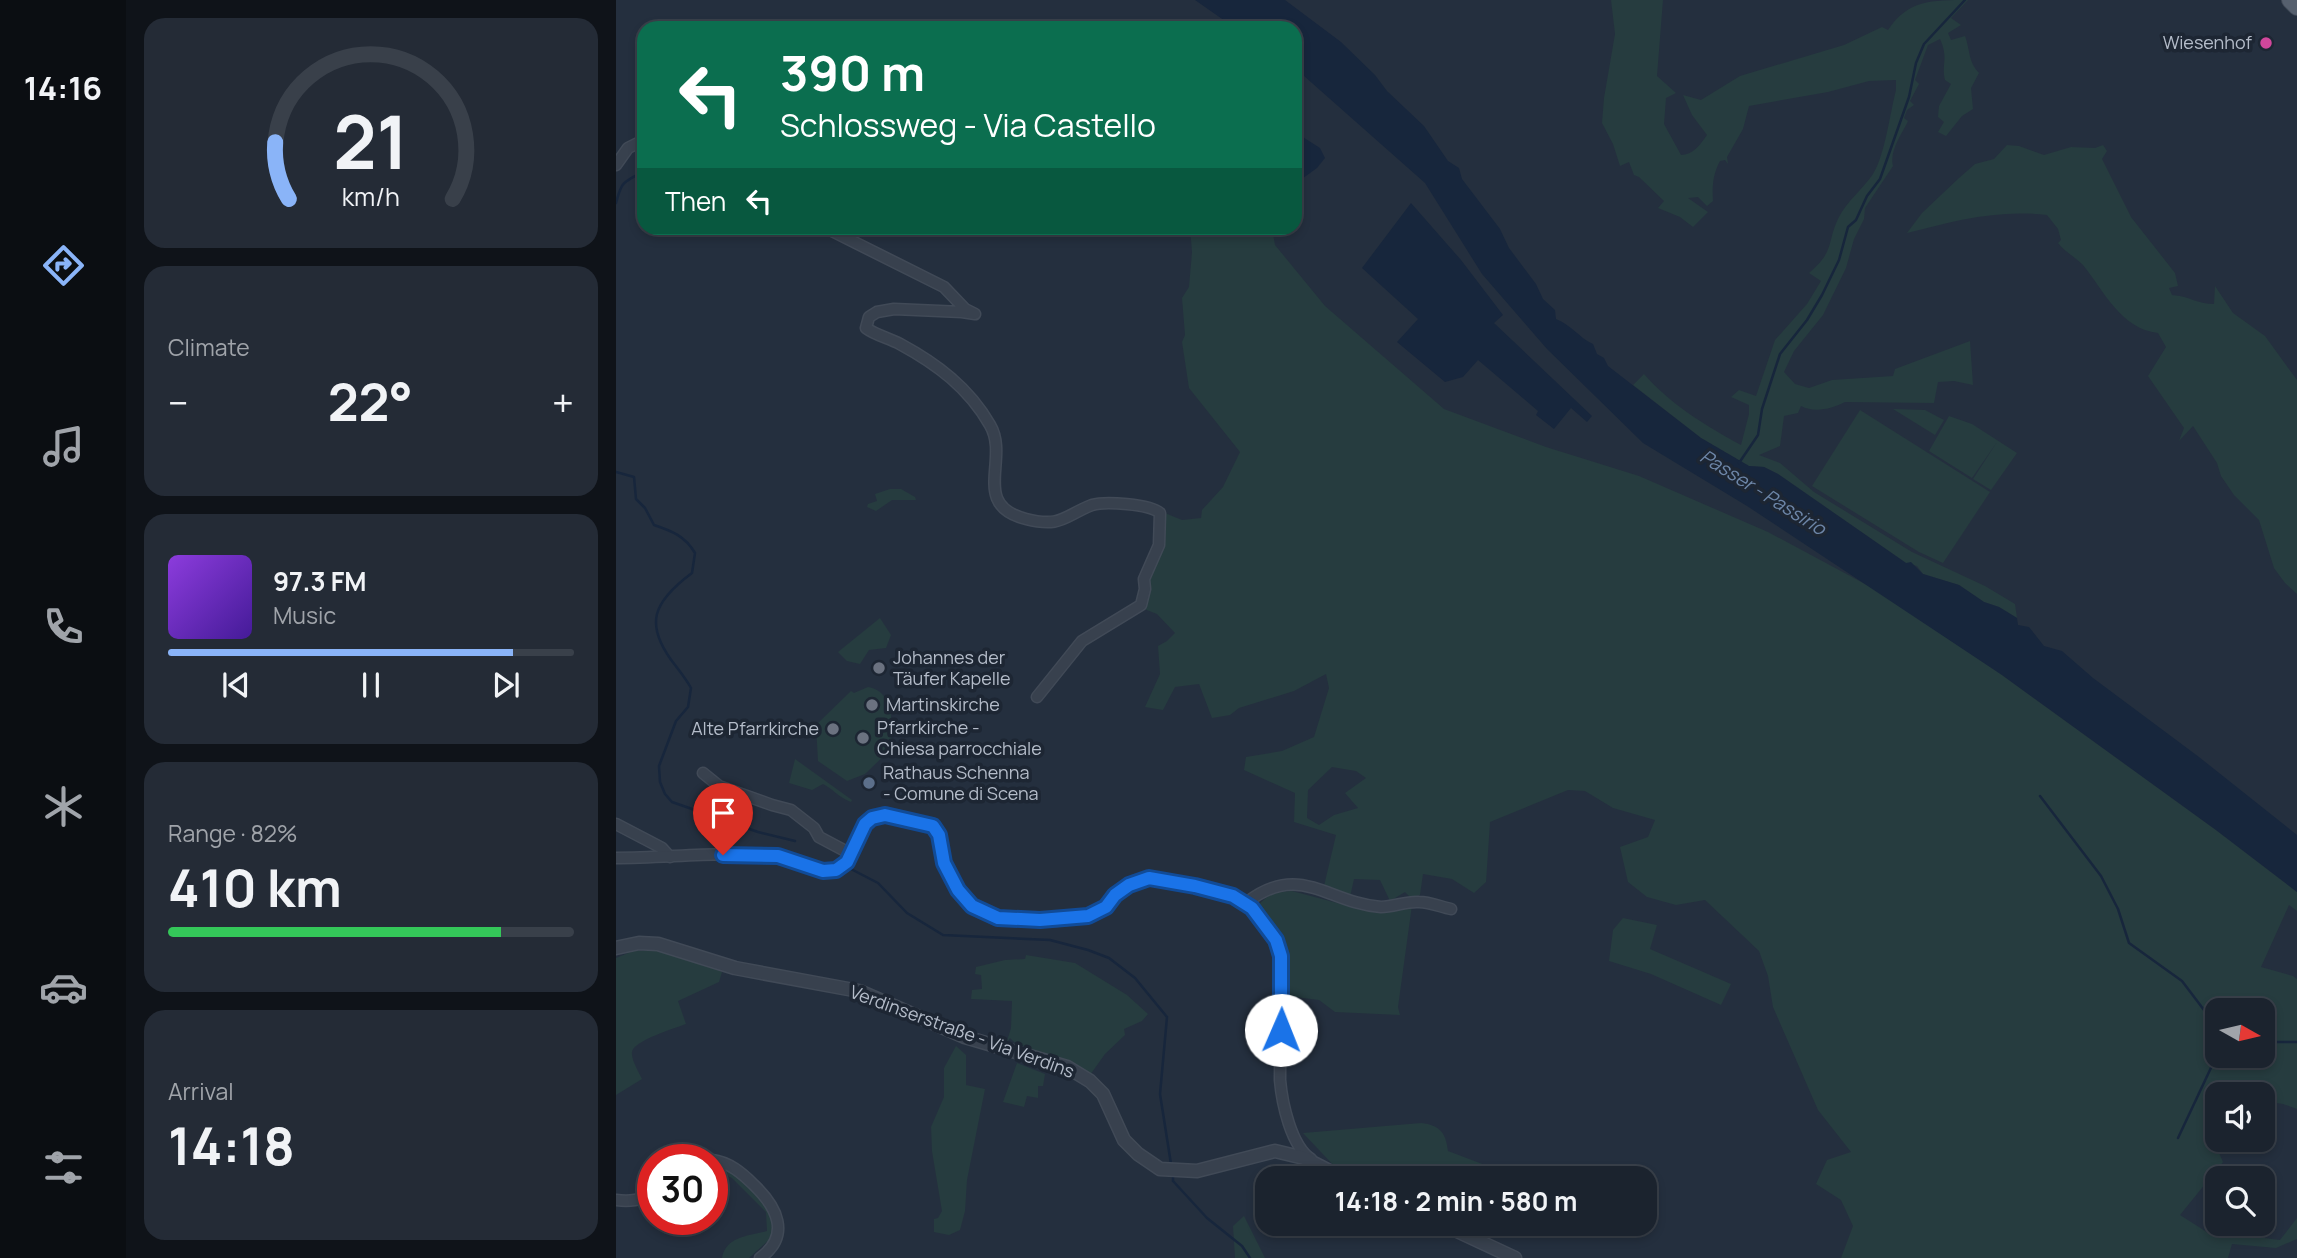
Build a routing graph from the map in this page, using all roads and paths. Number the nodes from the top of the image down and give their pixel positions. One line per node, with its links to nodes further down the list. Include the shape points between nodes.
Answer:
1 (2290, 0): 2 (main road)
2 (2297, 7)
3 (637, 144): 4 (street)
4 (616, 165)
5 (840, 235): 6 (street, via 944,287 974,312 886,310 869,317 866,328 941,368 975,401 996,441 994,482 1001,508 1042,521 1065,520 1094,505 1145,506 1160,513 1159,545 1144,579 1141,605 1082,641)
6 (1037, 697)
7 (703, 773): 11 (street, via 719,786 791,810)
8 (616, 824): 9 (street, via 662,848)
9 (670, 857): 10 (street); 11 (street, via 769,856 828,872 840,869)
10 (616, 858)
11 (849, 858): 12 (street, via 865,824 885,815 933,826 958,890 972,906 998,918 1088,916 1106,907 1129,885 1149,878 1195,886)
12 (1246, 903): 13 (street, via 1262,891 1291,884 1315,886 1352,903 1384,907 1418,902); 15 (street, via 1276,940 1281,956 1280,1080)
13 (1451, 909)
14 (616, 948): 16 (street, Verdinserstraße - Via Verdins, via 659,944 735,968 859,991 958,1034 1067,1067 1103,1094 1124,1140 1150,1163 1166,1170 1206,1170 1269,1152)
15 (1293, 1130): 16 (street); 19 (street, via 1298,1149)
16 (1285, 1152): 18 (street)
17 (728, 1165): 23 (street, via 743,1175 778,1217 773,1245)
18 (1320, 1166)
19 (1322, 1166)
20 (616, 1200): 21 (street)
21 (637, 1200)
22 (1468, 1236): 24 (street)
23 (760, 1258)
24 (1515, 1258)

